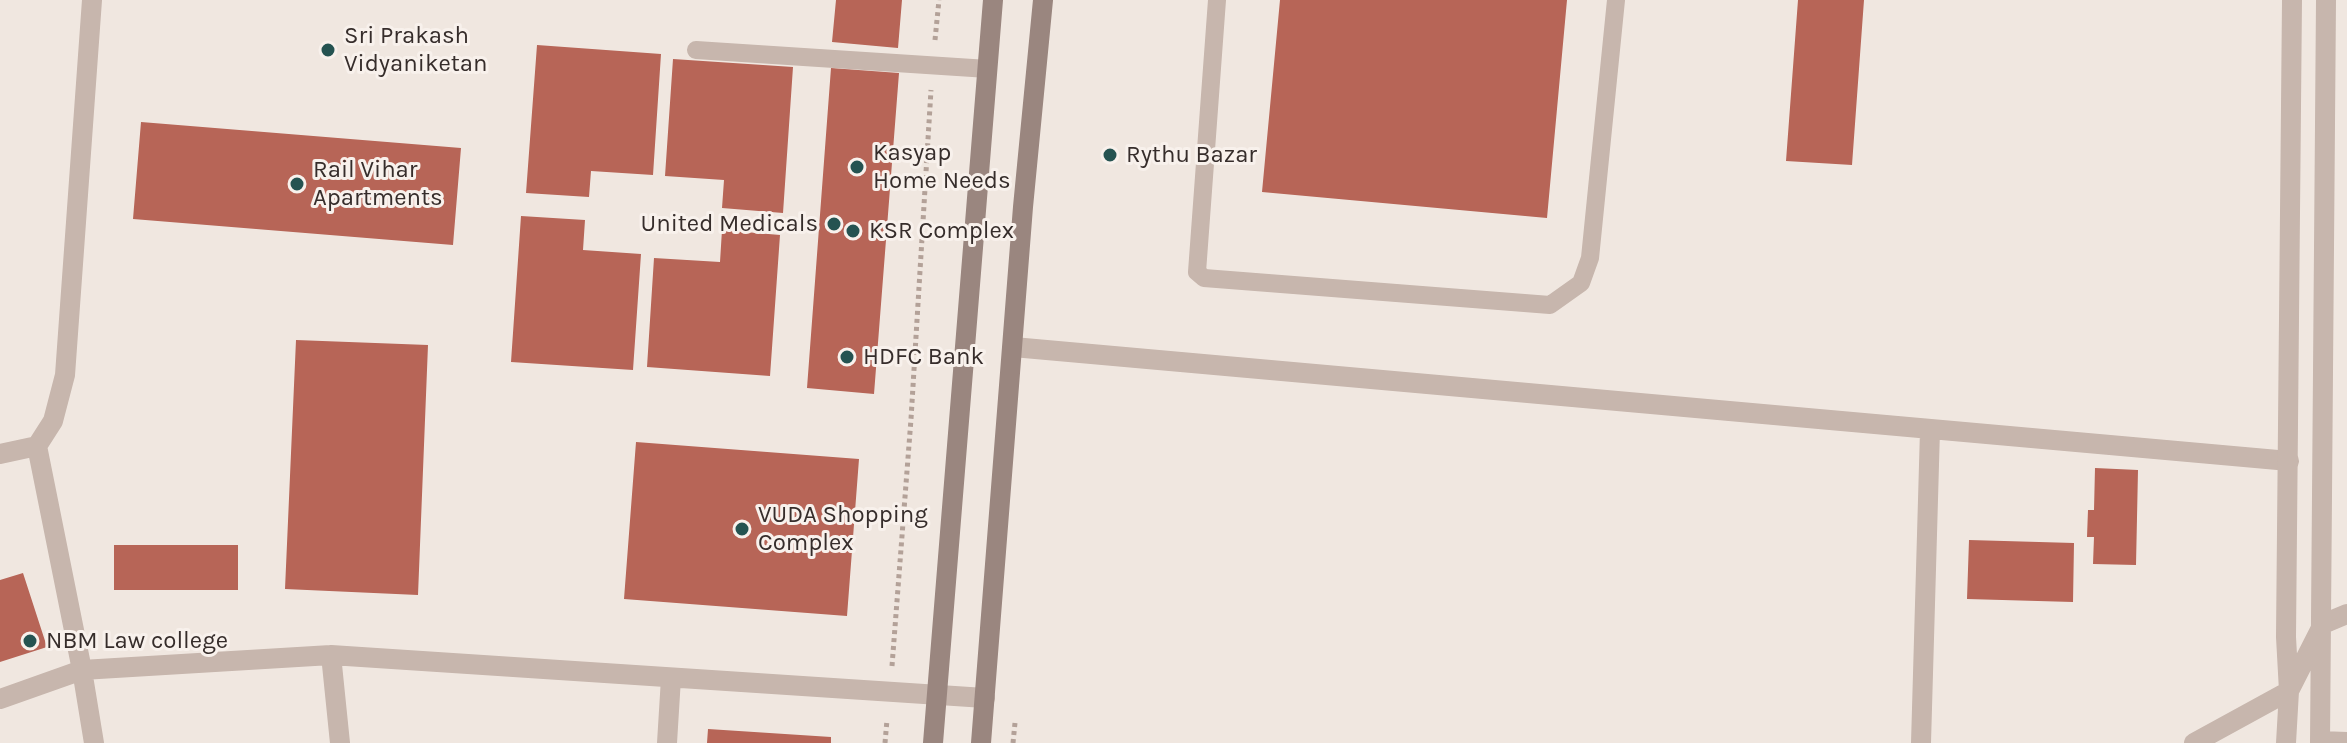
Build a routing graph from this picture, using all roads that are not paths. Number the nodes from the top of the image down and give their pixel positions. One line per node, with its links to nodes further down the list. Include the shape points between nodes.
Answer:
1 (92, 0): 12 (street, via 65,375 53,421)
2 (993, 0): 9 (main road)
3 (1043, 0): 10 (main road)
4 (1217, 0): 5 (lane, via 1197,272 1204,278 1550,305 1581,283 1590,258)
5 (1616, 0)
6 (2292, 0): 14 (street)
7 (2326, 0): 16 (street)
8 (696, 50): 9 (lane)
9 (988, 69): 21 (main road)
10 (1013, 347): 11 (street); 22 (main road)
11 (1930, 430): 14 (street); 31 (street)
12 (37, 446): 13 (street); 18 (street)
13 (0, 454)
14 (2289, 461): 20 (street)
15 (2347, 614): 16 (street)
16 (2323, 624): 20 (street); 24 (street)
17 (331, 655): 18 (street); 19 (street); 27 (street)
18 (82, 670): 23 (street); 26 (street)
19 (671, 678): 21 (street); 28 (street)
20 (2289, 691): 32 (street); 33 (street)
21 (938, 695): 22 (street); 29 (main road)
22 (985, 698): 30 (main road)
23 (0, 699)
24 (2320, 742): 25 (street)
25 (2347, 742)
26 (94, 743)
27 (340, 743)
28 (667, 743)
29 (933, 743)
30 (981, 743)
31 (1921, 743)
32 (2194, 743)
33 (2286, 743)

